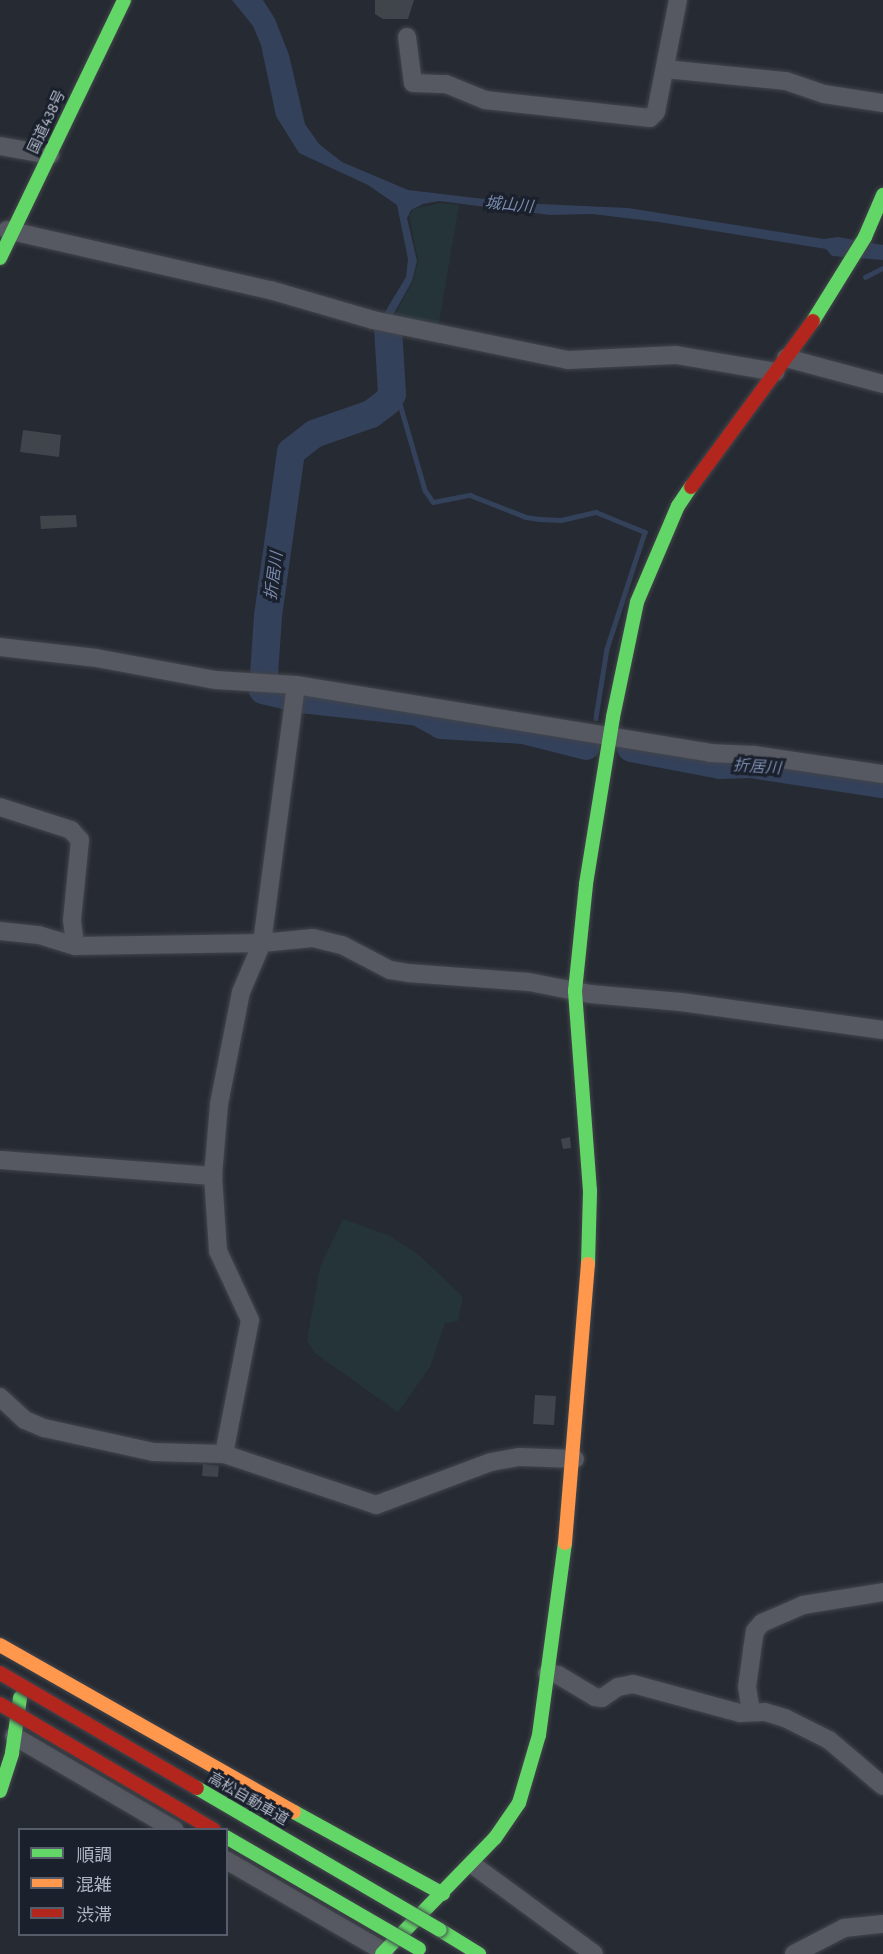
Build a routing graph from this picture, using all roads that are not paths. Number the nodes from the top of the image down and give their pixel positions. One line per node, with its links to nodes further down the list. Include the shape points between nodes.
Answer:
1 (124, 0): 7 (main road, 国道438号)
2 (678, 0): 4 (street)
3 (407, 36): 4 (street, via 413,83 446,84 485,100 650,118 656,112)
4 (665, 69): 5 (street, via 786,81 824,94)
5 (883, 103)
6 (0, 146): 7 (street)
7 (50, 155): 9 (main road, 国道438号)
8 (883, 195): 11 (main road, via 849,266)
9 (6, 230): 10 (main road, 国道438号); 11 (street, via 270,290 388,323 568,360 675,354)
10 (0, 258)
11 (781, 365): 12 (street); 15 (main road, via 697,475 662,537 637,602)
12 (883, 384)
13 (0, 647): 14 (street, via 96,658 216,680 263,681)
14 (296, 693): 15 (street); 19 (street)
15 (610, 737): 16 (street); 21 (main road, via 586,884)
16 (883, 774)
17 (0, 807): 20 (street, via 71,831 80,840 72,920)
18 (0, 931): 20 (street, via 39,935)
19 (262, 943): 20 (street); 21 (street, via 327,940 390,970 530,982); 24 (street, via 241,992 219,1104)
20 (75, 946)
21 (576, 991): 22 (street); 27 (main road, via 590,1215)
22 (883, 1030)
23 (0, 1160): 24 (street)
24 (213, 1176): 26 (street, via 218,1251 249,1320)
25 (0, 1397): 26 (street, via 36,1426 153,1452)
26 (224, 1454): 27 (street, via 376,1505 491,1462 520,1457)
27 (574, 1459): 32 (main road)
28 (883, 1592): 34 (street, via 802,1605 762,1623 755,1631 747,1688)
29 (0, 1645): 30 (main road)
30 (25, 1659): 35 (main road); 43 (main road, via 137,1726)
31 (0, 1673): 47 (main road, 高松自動車道, bridge)
32 (547, 1673): 34 (street, via 558,1675 595,1697 602,1698 618,1687 633,1684 740,1713); 42 (main road, via 536,1746 519,1803)
33 (0, 1704): 39 (main road, bridge)
34 (751, 1712): 36 (street, via 785,1718 821,1735 851,1755)
35 (14, 1736): 37 (main road); 38 (street)
36 (883, 1786)
37 (0, 1791)
38 (172, 1828)
39 (211, 1828)
40 (228, 1838): 45 (main road, bridge)
41 (228, 1861): 46 (street)
42 (473, 1865): 43 (main road); 48 (street)
43 (443, 1894): 46 (main road)
44 (883, 1924): 49 (street, via 844,1928)
45 (423, 1952)
46 (384, 1953)
47 (479, 1954)
48 (594, 1954)
49 (794, 1954)

